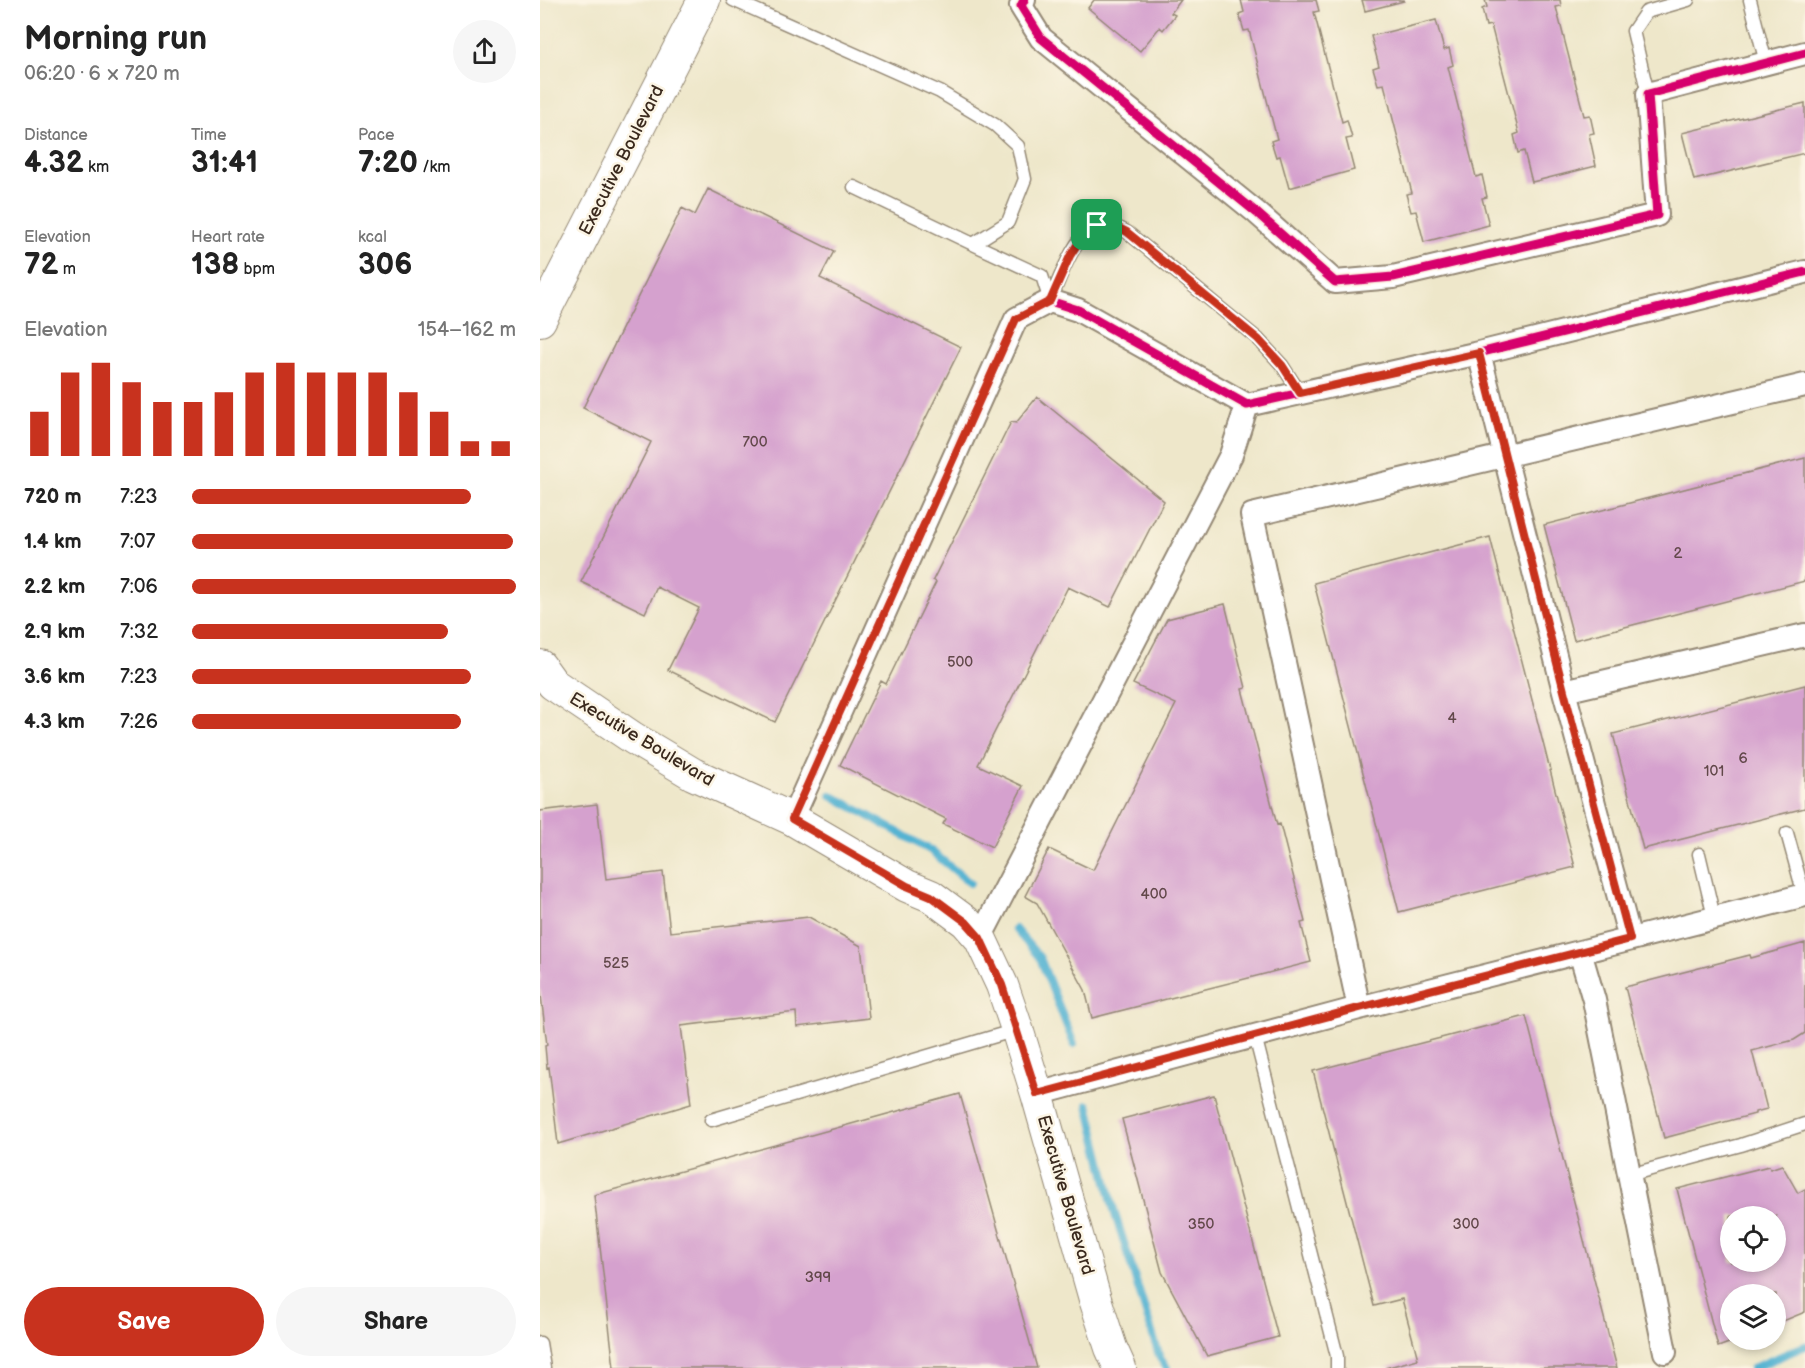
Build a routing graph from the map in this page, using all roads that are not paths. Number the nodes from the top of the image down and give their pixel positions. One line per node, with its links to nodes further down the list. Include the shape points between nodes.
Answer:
1 (704, 0): 13 (street, Executive Boulevard)
2 (734, 0): 10 (lane, via 940,92 995,125 1018,146 1025,179 1008,222)
3 (1024, 0): 8 (street, via 1021,6 1041,38 1257,213 1335,282 1393,277 1656,215)
4 (1688, 0): 8 (lane, via 1646,12 1633,31)
5 (1750, 0): 7 (lane)
6 (1805, 52): 7 (street)
7 (1766, 63): 8 (street)
8 (1648, 94)
9 (854, 187): 10 (lane)
10 (973, 244): 12 (lane, via 1042,276)
11 (1805, 272): 14 (street)
12 (1050, 301): 16 (lane, via 1080,240 1097,225 1115,226 1258,339); 17 (street, via 1078,310); 22 (street, via 1016,319)
13 (540, 320)
14 (1479, 353): 16 (street); 18 (street)
15 (1805, 385): 18 (street)
16 (1300, 393): 17 (street)
17 (1247, 405): 27 (street, via 1231,455)
18 (1504, 456): 21 (street); 30 (street, via 1252,515)
19 (1805, 635): 21 (street)
20 (544, 681): 22 (street, Executive Boulevard, via 693,774)
21 (1564, 691): 28 (street)
22 (792, 819): 27 (street, Executive Boulevard, via 931,896 966,922)
23 (1787, 833): 25 (lane)
24 (1699, 854): 26 (lane)
25 (1804, 895): 26 (street)
26 (1714, 917): 28 (street)
27 (980, 938): 31 (street, Executive Boulevard)
28 (1630, 939): 29 (street)
29 (1580, 952): 30 (street); 36 (street, via 1594,999)
30 (1359, 1008): 32 (street)
31 (1017, 1029): 33 (street, Executive Boulevard); 34 (lane)
32 (1255, 1036): 33 (street); 41 (lane)
33 (1037, 1094): 40 (street, Executive Boulevard, via 1095,1299)
34 (711, 1120)
35 (1805, 1124): 36 (lane)
36 (1629, 1175): 38 (street)
37 (540, 1343): 39 (lane)
38 (1665, 1352)
39 (544, 1368)
40 (1120, 1368)
41 (1337, 1368)

